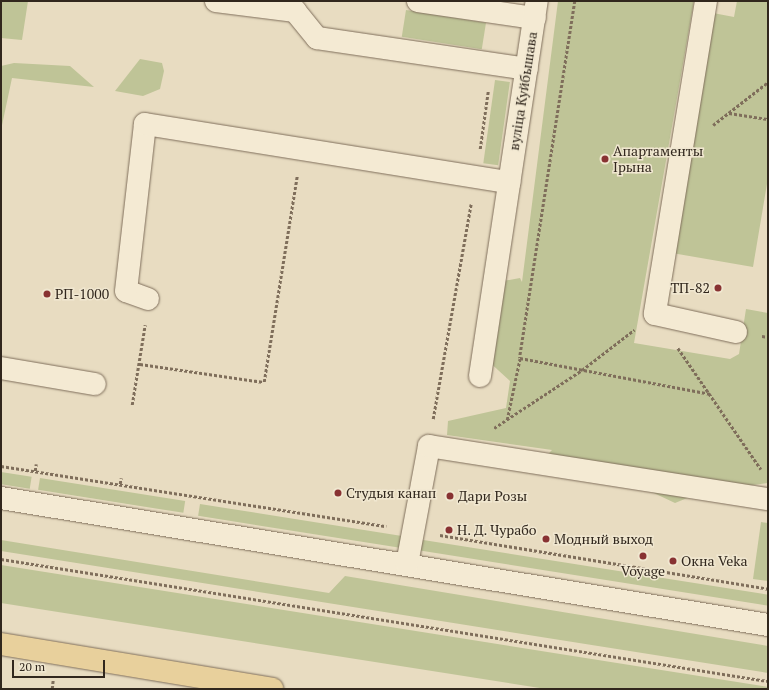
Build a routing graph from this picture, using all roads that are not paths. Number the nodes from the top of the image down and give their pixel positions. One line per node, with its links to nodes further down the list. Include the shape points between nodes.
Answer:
1 (216, 1): 5 (street, via 296,11 317,38)
2 (418, 1): 4 (street)
3 (706, 1): 8 (street, via 655,314)
4 (536, 9): 5 (street, вуліца Куйбышава)
5 (527, 70): 6 (street, вуліца Куйбышава)
6 (509, 182): 7 (street, via 146,124 126,291); 10 (street, вуліца Куйбышава)
7 (148, 299)
8 (736, 332)
9 (1, 368): 11 (street)
10 (480, 376)
11 (95, 384)
12 (1, 498): 14 (street)
13 (768, 499): 14 (street, via 429,446)
14 (407, 564): 15 (street)
15 (768, 625)
16 (1, 644): 17 (main road)
17 (272, 689)

